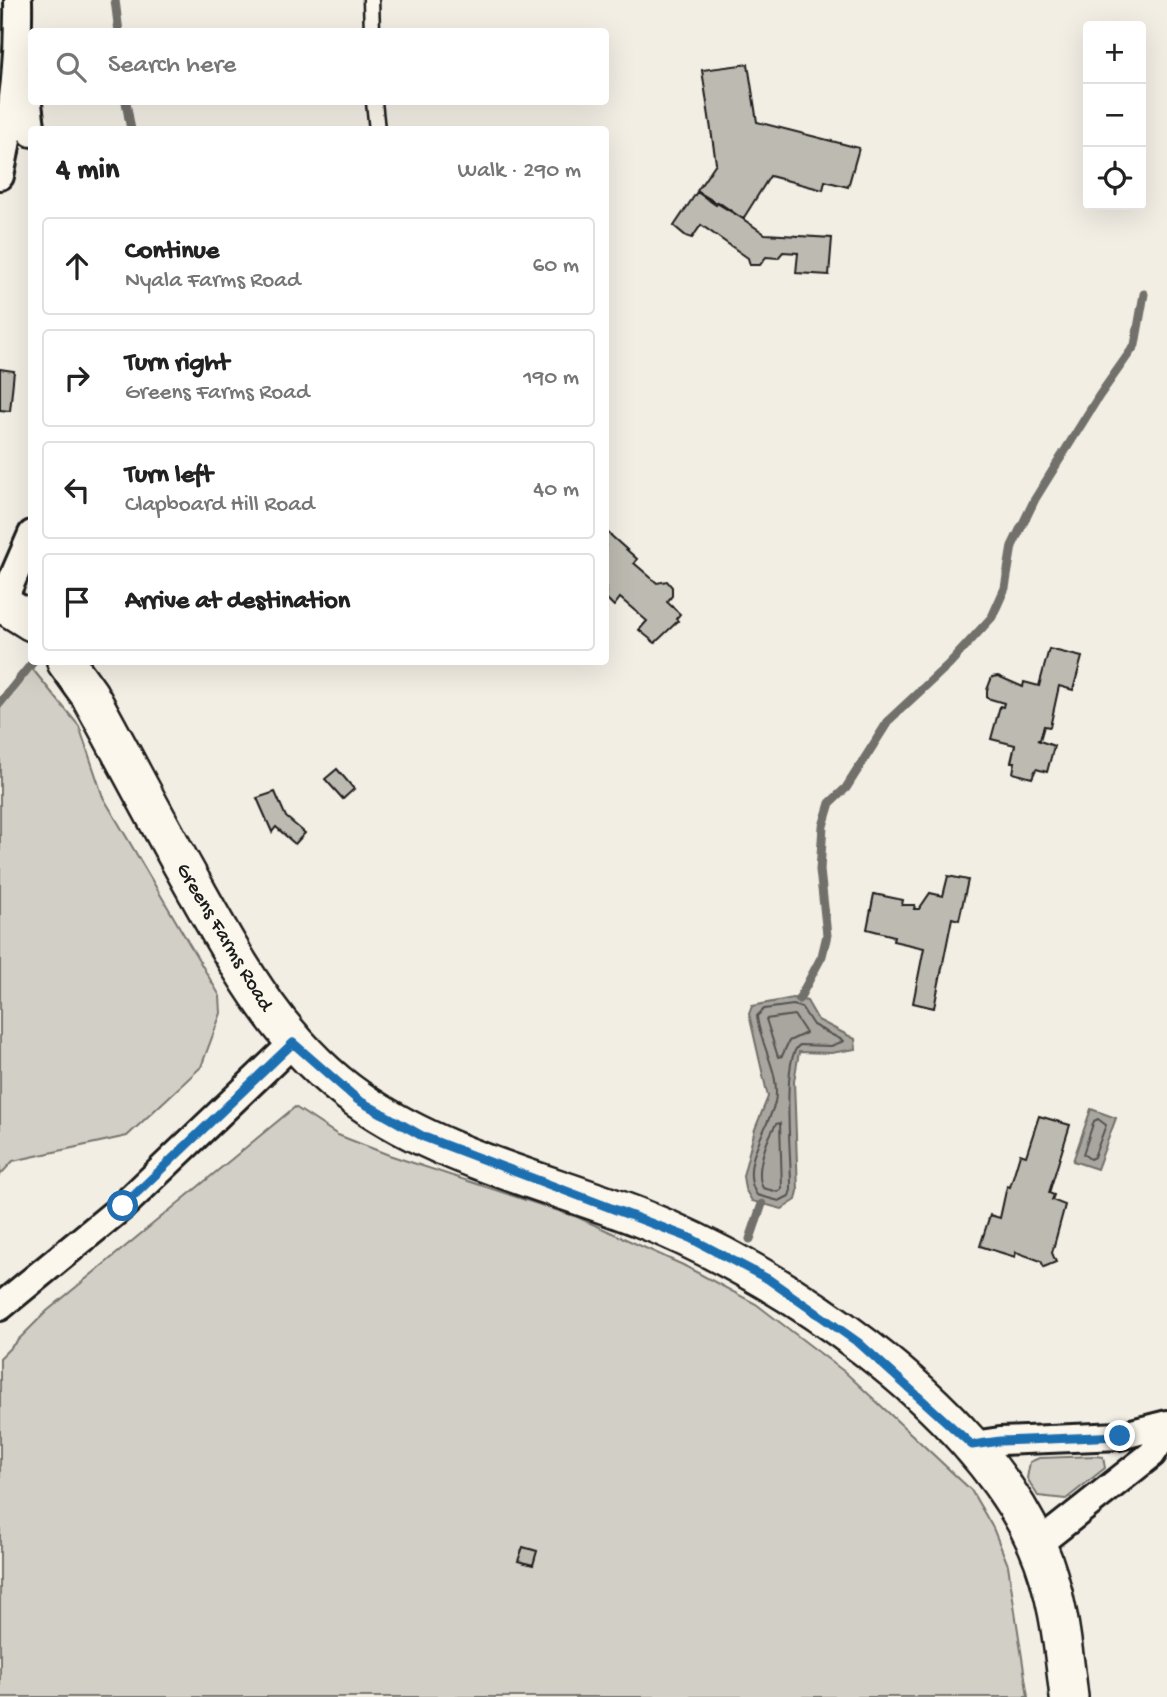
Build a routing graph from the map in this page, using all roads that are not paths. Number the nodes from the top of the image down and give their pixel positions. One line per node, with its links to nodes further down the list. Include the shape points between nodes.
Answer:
1 (18, 0): 4 (street)
2 (371, 0): 3 (lane)
3 (372, 28)
4 (19, 52): 6 (street); 8 (street)
5 (374, 105): 7 (lane)
6 (31, 126)
7 (377, 126)
8 (0, 176)
9 (28, 552): 10 (street)
10 (15, 611)
11 (69, 665): 12 (street, Greens Farms Road, via 245,978)
12 (293, 1043): 13 (street, via 123,1206); 16 (street, Greens Farms Road, via 358,1100 424,1137 690,1238 768,1279 859,1343)
13 (0, 1307)
14 (1167, 1424): 16 (street, via 1120,1436)
15 (1167, 1431): 17 (street, via 1152,1454)
16 (972, 1445): 17 (street, Greens Farms Road, via 1007,1492)
17 (1037, 1545): 18 (street, Greens Farms Road, via 1055,1605)
18 (1069, 1697)

